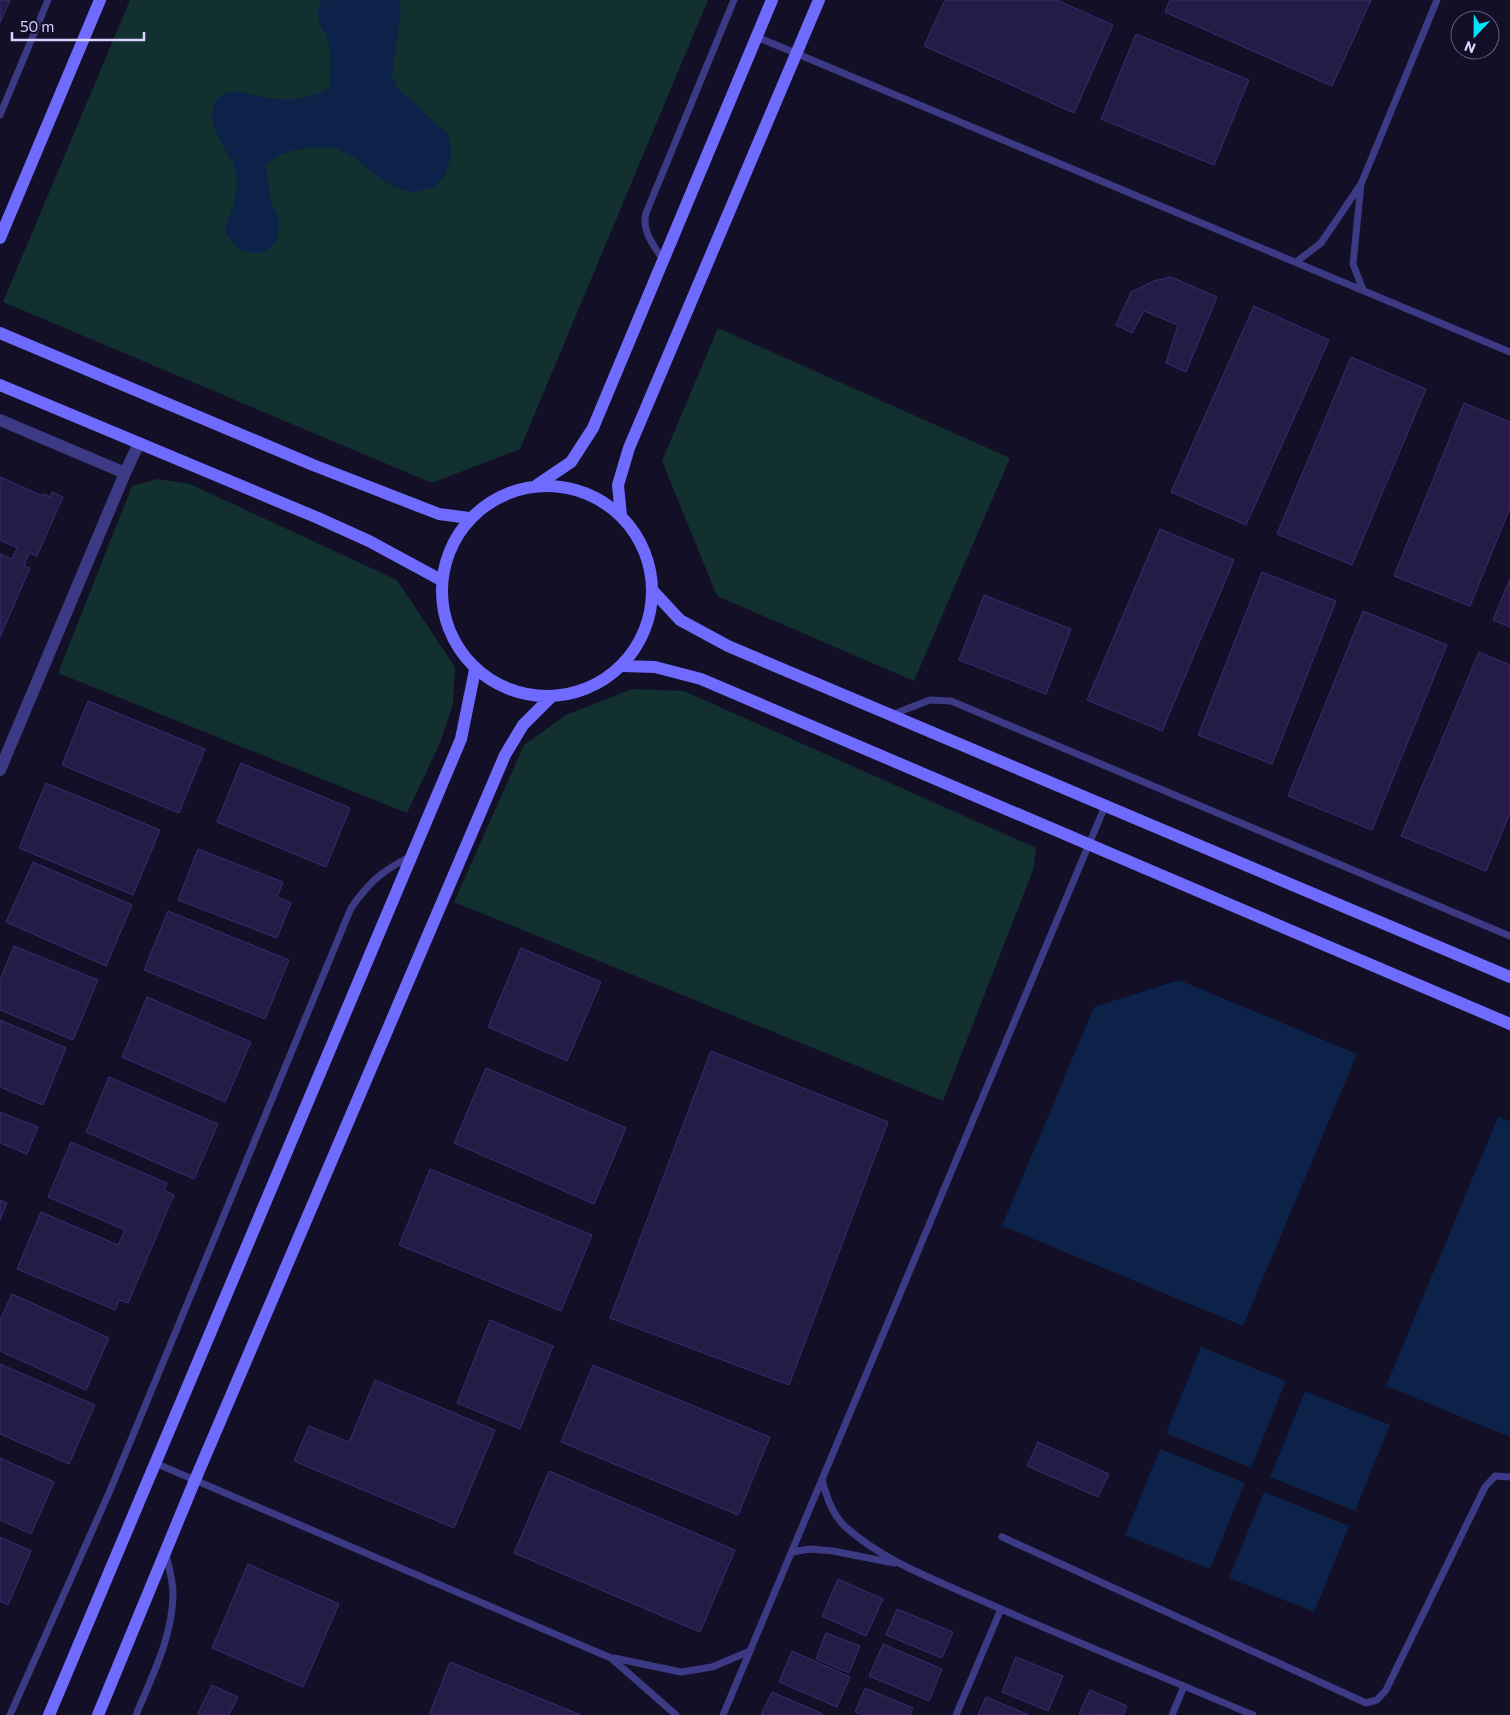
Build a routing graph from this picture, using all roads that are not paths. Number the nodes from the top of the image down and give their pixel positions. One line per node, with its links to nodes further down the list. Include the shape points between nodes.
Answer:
1 (48, 0): 9 (lane)
2 (100, 0): 11 (main road)
3 (734, 0): 12 (lane, via 644,220 646,231)
4 (772, 0): 7 (main road)
5 (819, 0): 8 (main road)
6 (1437, 0): 10 (lane)
7 (757, 37): 8 (lane); 12 (main road)
8 (796, 53): 13 (lane); 22 (main road, via 629,448 618,485)
9 (0, 115)
10 (1361, 184): 13 (lane, via 1321,243); 14 (lane, via 1353,264)
11 (0, 238)
12 (663, 260): 21 (main road, via 593,428 571,462)
13 (1296, 262): 14 (lane)
14 (1363, 290): 16 (lane)
15 (0, 333): 23 (main road, via 313,465 439,514)
16 (1510, 352)
17 (0, 385): 19 (main road)
18 (0, 420): 20 (street)
19 (139, 443): 20 (street); 24 (main road, via 369,541)
20 (125, 473): 30 (street)
21 (538, 485): 22 (main road, via 583,491); 23 (main road, via 500,495)
22 (621, 516): 25 (main road, via 639,538 650,564)
23 (469, 518): 24 (main road, via 450,546)
24 (441, 580): 27 (main road, via 447,629)
25 (654, 592): 26 (main road, via 646,632); 29 (main road, via 680,620 728,646)
26 (623, 666): 28 (main road, via 590,689); 32 (main road, via 655,668 701,679)
27 (475, 670): 28 (main road, via 510,691); 33 (main road, via 461,739)
28 (550, 698): 39 (main road, via 523,725 505,754)
29 (890, 715): 31 (main road); 34 (lane, via 930,700 951,700)
30 (0, 770)
31 (1105, 806): 32 (lane); 35 (main road)
32 (1089, 845): 36 (main road); 40 (lane)
33 (411, 856): 37 (main road); 49 (lane, via 376,877 351,908 109,1493)
34 (1510, 936)
35 (1510, 977)
36 (1510, 1024)
37 (155, 1463): 39 (lane); 50 (main road)
38 (1510, 1477): 41 (lane, via 1495,1476 1485,1487 1386,1690 1377,1700 1366,1703)
39 (195, 1480): 42 (main road); 47 (lane)
40 (822, 1480): 43 (lane); 44 (lane, via 827,1498 847,1528)
41 (1002, 1537)
42 (166, 1552): 51 (main road); 52 (lane, via 173,1591 171,1617)
43 (792, 1552): 44 (lane, via 810,1549 833,1551); 46 (lane)
44 (900, 1564): 45 (lane)
45 (1000, 1609): 48 (lane); 55 (lane)
46 (750, 1651): 47 (lane, via 712,1667 681,1672); 54 (lane)
47 (611, 1658): 53 (lane)
48 (1184, 1686): 56 (lane); 57 (lane)
49 (10, 1715)
50 (50, 1715)
51 (98, 1715)
52 (136, 1715)
53 (676, 1715)
54 (723, 1715)
55 (956, 1715)
56 (1172, 1715)
57 (1253, 1715)

